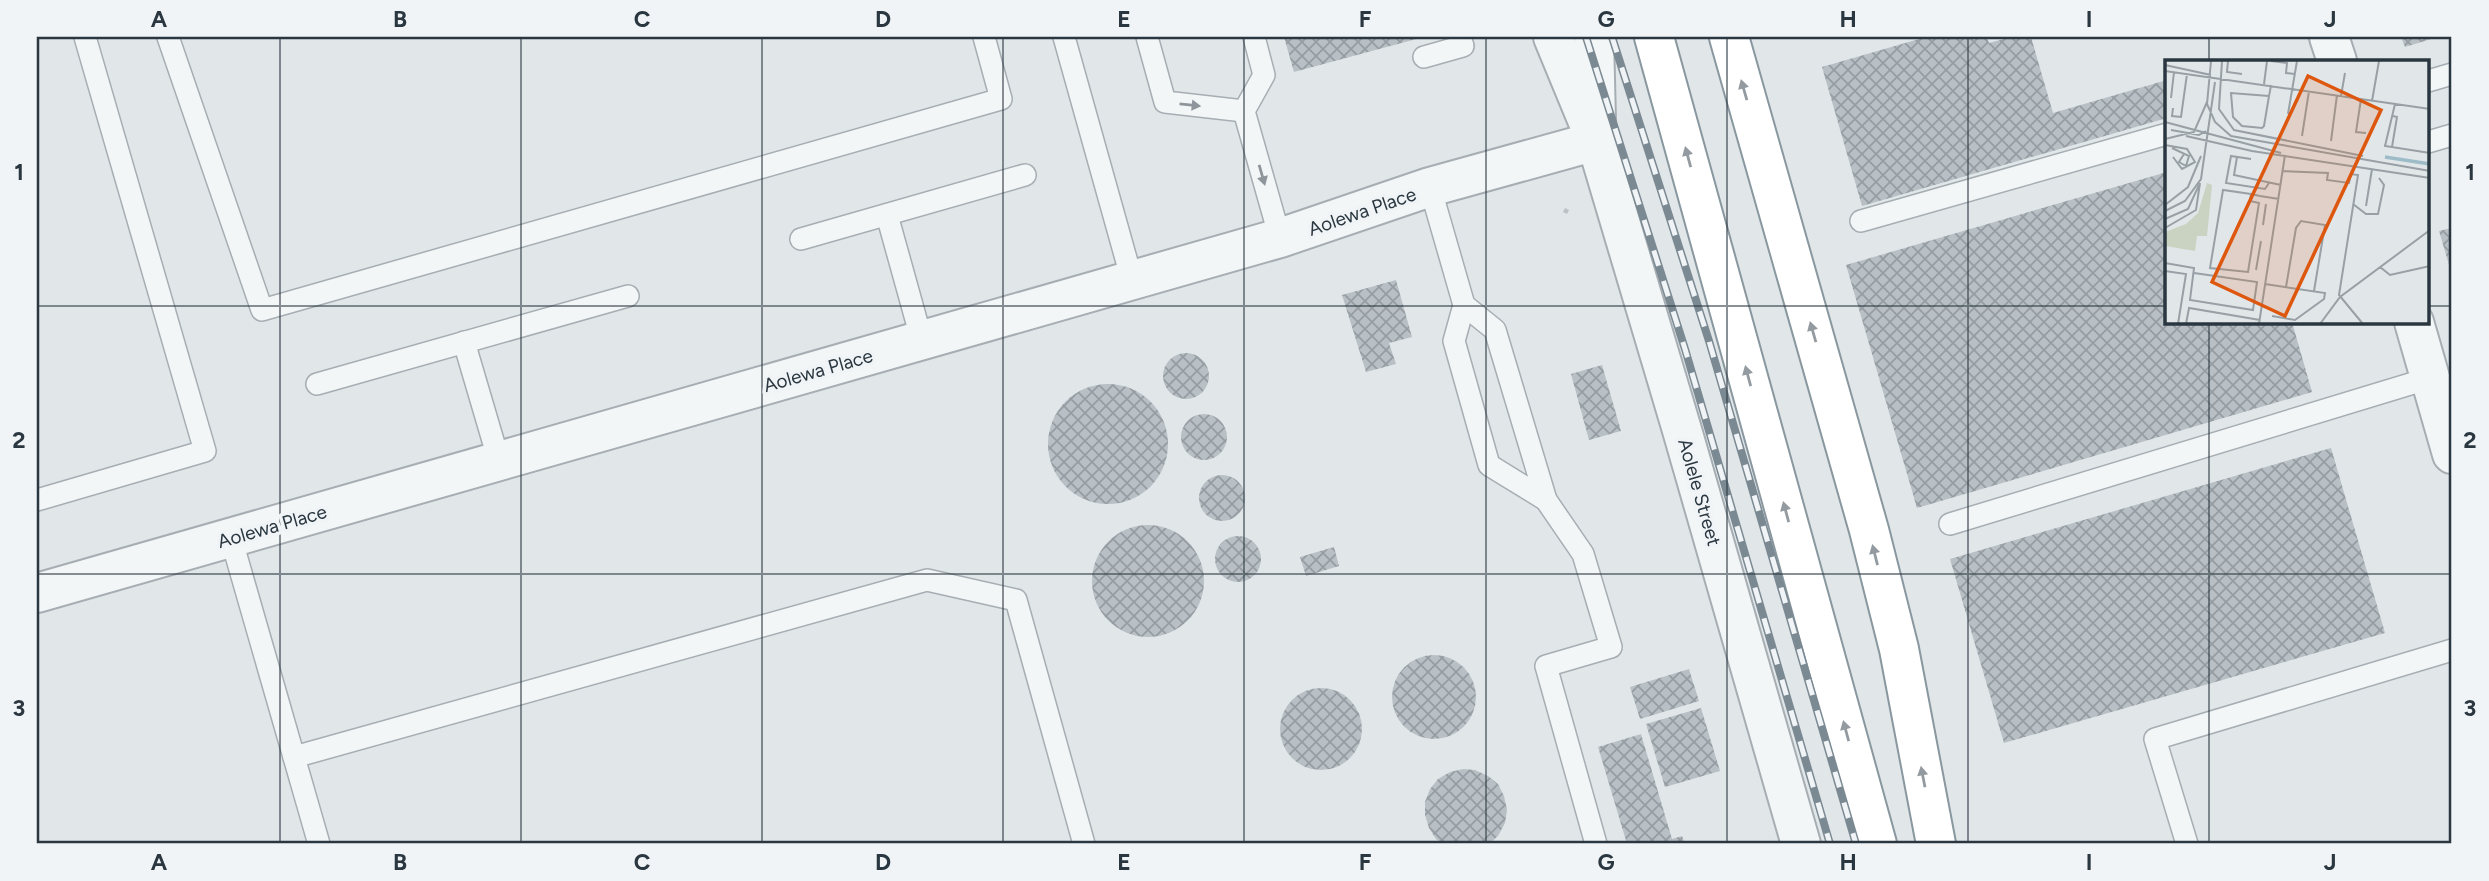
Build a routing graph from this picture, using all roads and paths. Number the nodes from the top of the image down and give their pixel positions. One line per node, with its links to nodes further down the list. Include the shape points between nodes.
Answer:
1 (85, 37): 38 (lane, via 205,451)
2 (168, 37): 3 (lane, via 262,310 1002,99)
3 (984, 37)
4 (1064, 37): 28 (lane)
5 (1147, 37): 17 (lane, one-way to 17, via 1166,103)
6 (1254, 37): 17 (lane, via 1264,75)
7 (1460, 37): 13 (lane, via 1463,47)
8 (1553, 37): 20 (street, Aolele Street)
9 (1594, 37): 20 (street, Aolele Street)
10 (1654, 37): 49 (highway, one-way to 10)
11 (1730, 37): 50 (highway, one-way to 11, via 1899,649)
12 (2329, 37): 14 (street)
13 (1423, 57)
14 (2337, 60)
15 (2452, 74): 16 (lane)
16 (2430, 80)
17 (1244, 111): 26 (lane, one-way to 26)
18 (2165, 135): 25 (lane)
19 (2452, 135): 21 (lane)
20 (1596, 141): 23 (street, Aolewa Place); 48 (street, Aolele Street)
21 (2430, 141)
22 (1026, 175): 24 (lane)
23 (1430, 187): 26 (street, Aolewa Place); 30 (lane)
24 (887, 215): 27 (lane); 32 (lane)
25 (1861, 221)
26 (1280, 238): 28 (street, Aolewa Place)
27 (801, 239)
28 (1132, 281): 32 (street, Aolewa Place)
29 (628, 296): 33 (lane)
30 (1464, 305): 39 (lane, via 1495,330); 39 (lane, via 1454,341 1489,465)
31 (2415, 324): 34 (street)
32 (922, 341): 37 (street, Aolewa Place)
33 (464, 342): 35 (lane); 37 (lane)
34 (2430, 379): 36 (street); 40 (lane)
35 (317, 384)
36 (2449, 431)
37 (499, 461): 41 (street, Aolewa Place)
38 (37, 499)
39 (1546, 500): 47 (lane, via 1583,554 1611,647 1546,666)
40 (1950, 524)
41 (231, 538): 42 (street, Aolewa Place); 44 (lane)
42 (37, 593)
43 (2452, 650): 51 (lane, via 2155,740)
44 (294, 757): 45 (lane); 46 (lane, via 927,580 1016,600)
45 (319, 844)
46 (1084, 844)
47 (1596, 844)
48 (1801, 844)
49 (1877, 844)
50 (1936, 844)
51 (2187, 844)

